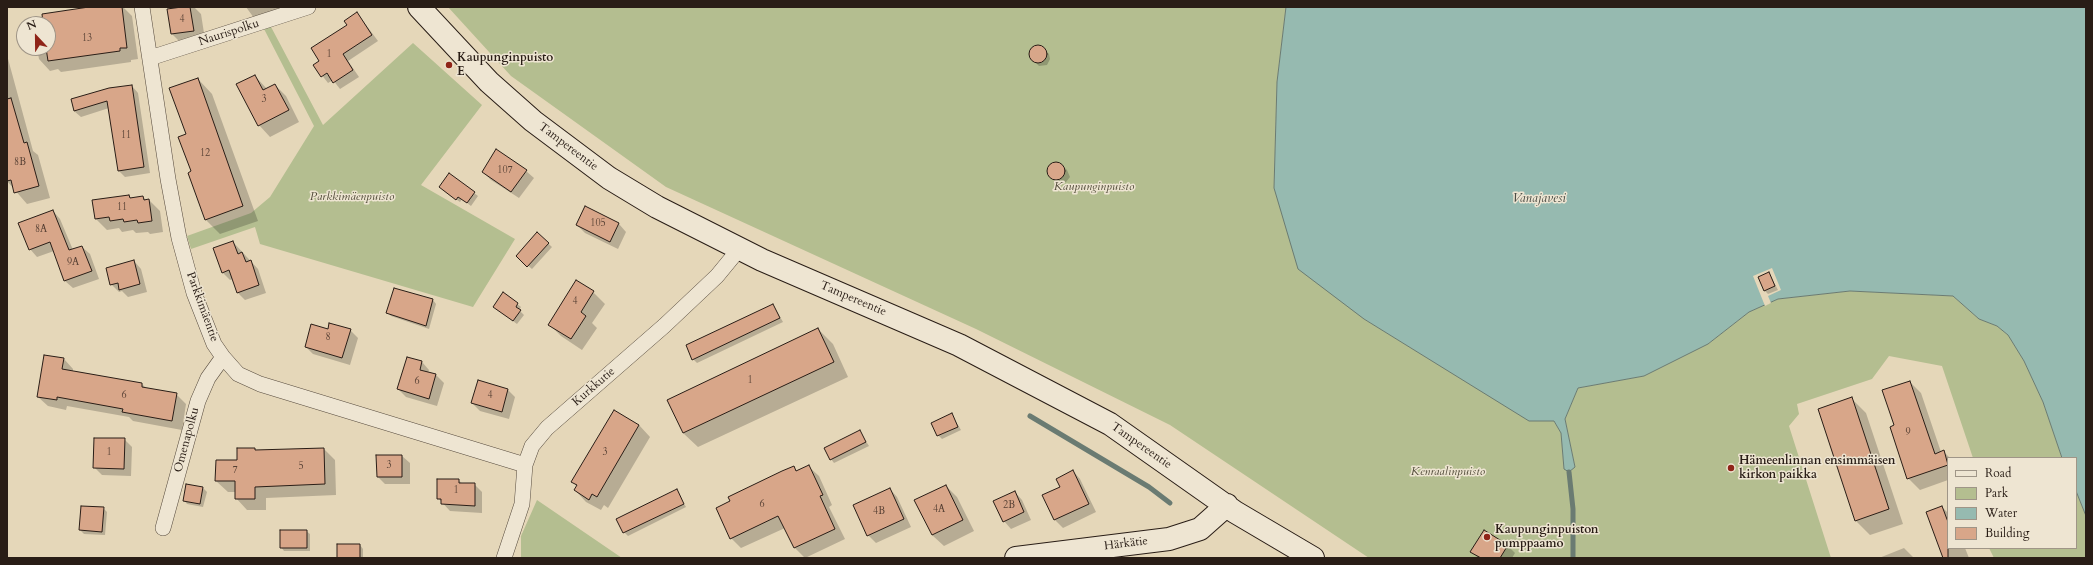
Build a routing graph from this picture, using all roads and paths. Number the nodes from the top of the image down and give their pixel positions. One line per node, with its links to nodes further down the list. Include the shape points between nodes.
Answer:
1 (142, 7): 4 (street, Parkkimäentie)
2 (308, 7): 4 (street, Naurispolku)
3 (419, 7): 5 (main road, Tampereentie, via 489,82 567,147 609,178 657,207)
4 (150, 58): 6 (street, Parkkimäentie, via 179,238 194,293 214,344)
5 (740, 248): 7 (street, Kurkkutie, via 717,276 670,321 547,428 532,446); 8 (main road, Tampereentie, via 959,345 1110,424)
6 (224, 357): 7 (street, Parkkimäentie, via 238,374 260,384); 9 (street, Omenapolku, via 208,378 198,401)
7 (525, 465): 10 (street, Kurkkutie, via 522,504)
8 (1227, 506): 11 (main road, Härkätie, via 1200,529 1169,539); 12 (main road, Tampereentie)
9 (163, 528)
10 (504, 558)
11 (1016, 558)
12 (1313, 558)

